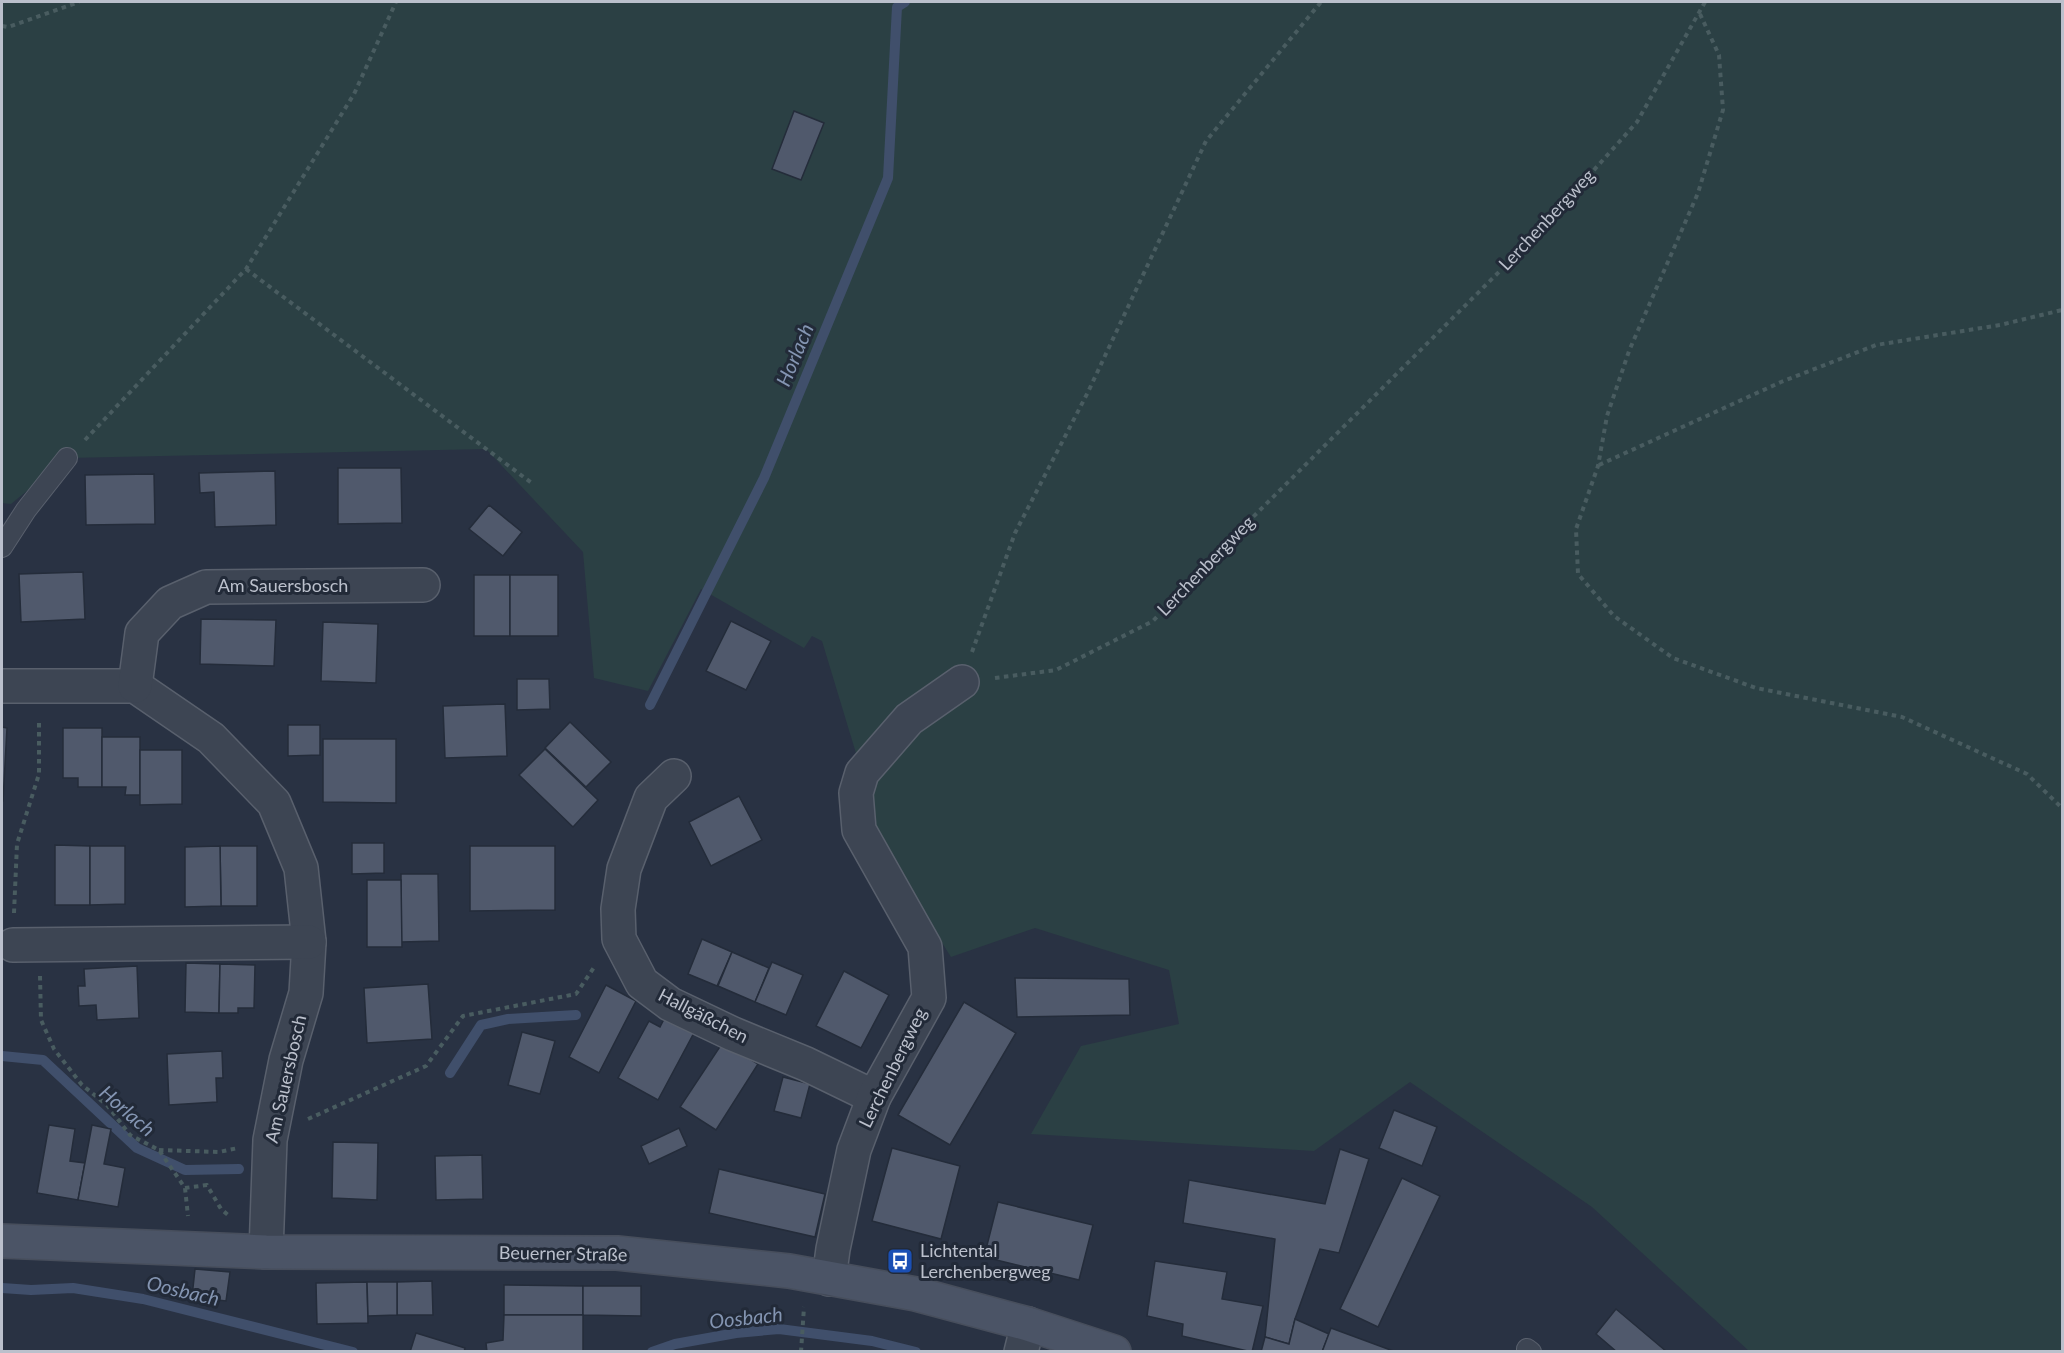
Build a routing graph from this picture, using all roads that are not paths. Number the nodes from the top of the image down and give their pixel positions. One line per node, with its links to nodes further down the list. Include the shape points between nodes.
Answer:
1 (67, 458): 2 (lane)
2 (2, 547)
3 (423, 585): 6 (street, Am Sauersbosch, via 206,587 170,603 142,633)
4 (962, 682): 10 (street, Lerchenbergweg, via 909,719 862,773 856,793 860,830 925,947 927,977 928,998)
5 (2, 686): 6 (street)
6 (135, 687): 8 (street, Am Sauersbosch, via 211,738 274,803 301,868)
7 (674, 776): 10 (street, Hallgäßchen, via 651,798 624,869 618,909 619,939 642,983 670,1004)
8 (309, 942): 9 (street); 12 (street, Am Sauersbosch, via 306,993 286,1060 270,1140)
9 (26, 945)
10 (874, 1097): 13 (street, Lerchenbergweg, via 854,1150)
11 (2, 1241): 12 (main road, Beuerner Straße)
12 (266, 1252): 13 (main road, Beuerner Straße, via 617,1253)
13 (829, 1278): 14 (main road, Beuerner Straße, via 916,1294)
14 (1024, 1339): 15 (main road, Beuerner Straße)
15 (1114, 1352)

